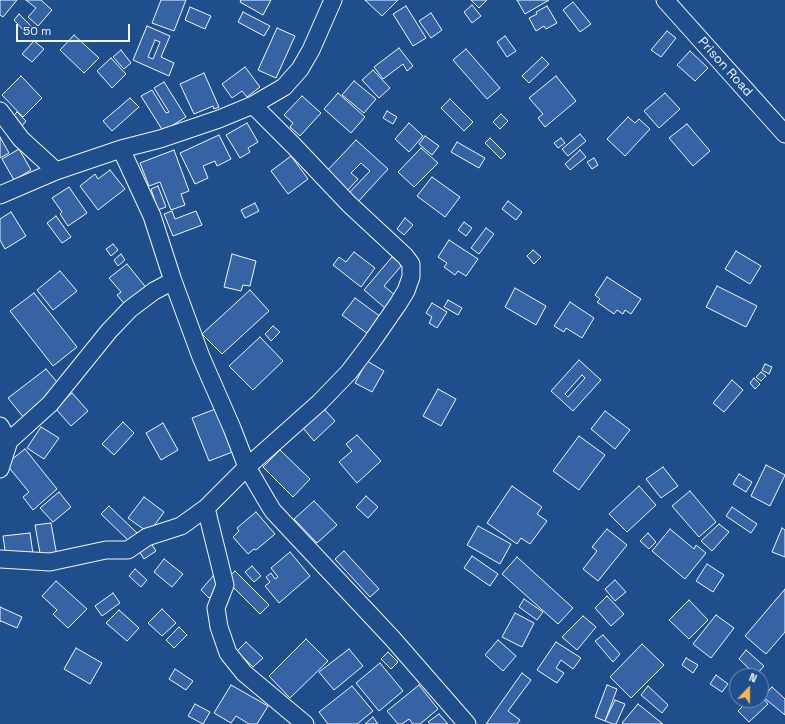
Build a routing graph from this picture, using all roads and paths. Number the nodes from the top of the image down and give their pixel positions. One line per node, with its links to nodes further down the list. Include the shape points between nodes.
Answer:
1 (333, 0): 3 (street, via 300,69 284,87)
2 (665, 0): 5 (street, Prison Road)
3 (253, 105): 6 (street, via 160,139); 12 (street, via 349,204 405,256 411,264 411,278 398,304 349,372 320,402)
4 (0, 111): 7 (street, via 21,139)
5 (785, 134)
6 (121, 149): 7 (street); 9 (street, via 152,216)
7 (56, 172): 8 (street)
8 (0, 195)
9 (173, 281): 11 (street, via 130,309 50,404); 12 (street, via 201,357)
10 (0, 426): 11 (street)
11 (9, 441): 13 (street)
12 (247, 467): 14 (street); 17 (street, via 273,511 392,638)
13 (0, 469)
14 (206, 508): 15 (street, via 181,526 147,537 128,550 106,550 50,562); 16 (street, via 225,585 216,608 228,653 244,673)
15 (0, 559)
16 (305, 724)
17 (467, 724)

